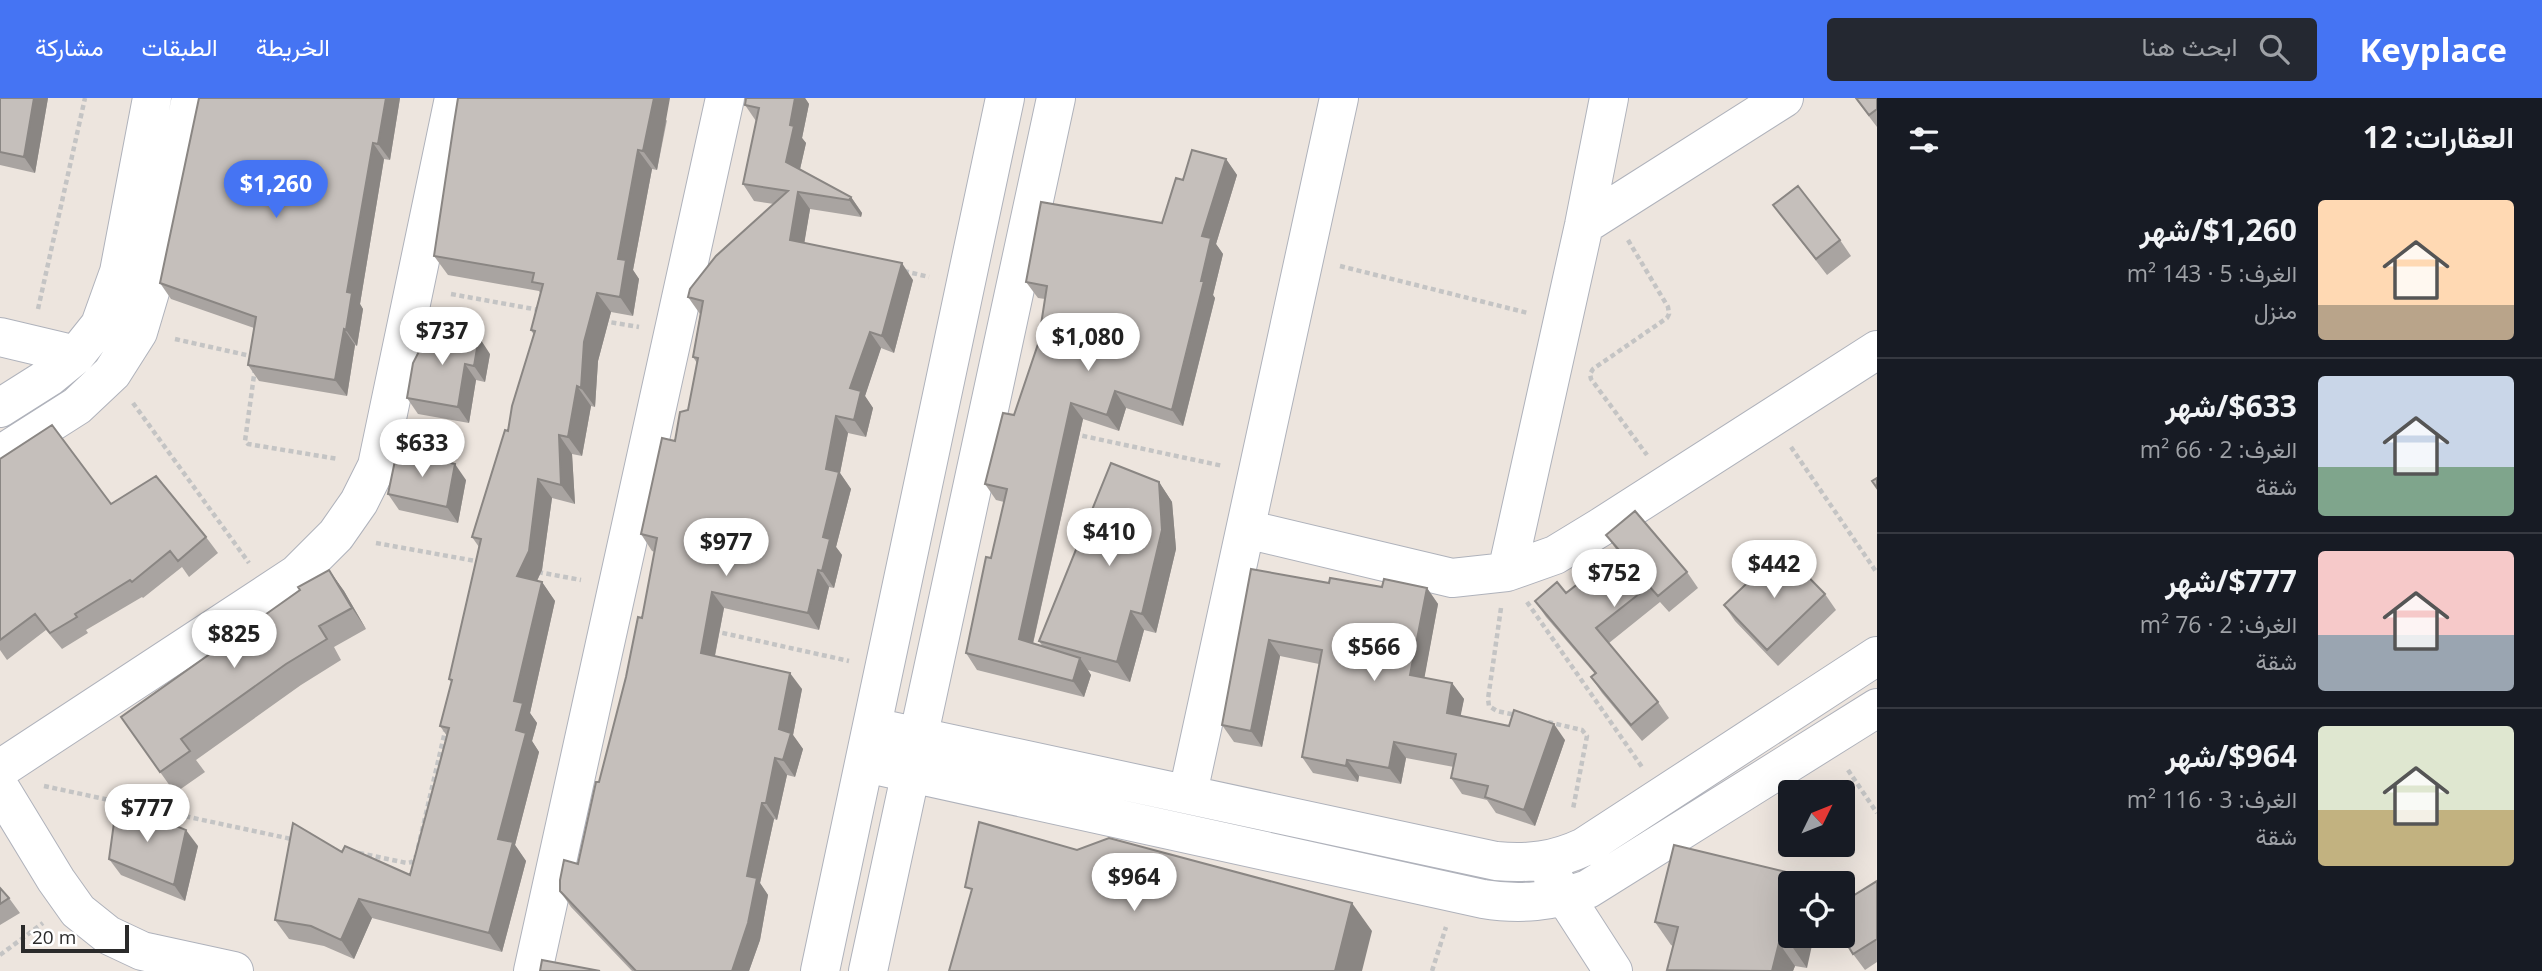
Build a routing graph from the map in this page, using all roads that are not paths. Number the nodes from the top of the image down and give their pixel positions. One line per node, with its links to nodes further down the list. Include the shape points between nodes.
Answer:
1 (152, 98): 13 (street, via 119,272 100,325)
2 (189, 98): 15 (street, via 152,285 138,332 112,373 77,406)
3 (454, 98): 23 (street, via 377,466 359,502 336,535 297,574)
4 (725, 98): 30 (street)
5 (1004, 98): 20 (street)
6 (1056, 98): 21 (street)
7 (1339, 98): 16 (street)
8 (1609, 98): 10 (street)
9 (1784, 98): 10 (street)
10 (1597, 218): 17 (street, via 1563,322)
11 (15, 341): 13 (street)
12 (1877, 350): 17 (street, via 1555,555)
13 (76, 355): 14 (street)
14 (0, 408)
15 (0, 455)
16 (1246, 529): 17 (street, via 1452,578); 26 (street)
17 (1507, 572)
18 (1877, 656): 27 (street, via 1584,847)
19 (1877, 708): 28 (street, via 1588,889)
20 (873, 727): 21 (street); 22 (street)
21 (919, 736): 24 (street); 26 (street)
22 (865, 763): 24 (street); 31 (street)
23 (0, 769)
24 (910, 773): 28 (street, via 1483,900 1511,904); 32 (street)
25 (0, 788): 29 (street, via 78,911 107,935 142,951)
26 (1188, 793): 27 (street, via 1496,861)
27 (1553, 859): 28 (street)
28 (1566, 897): 33 (street)
29 (234, 971)
30 (534, 971)
31 (820, 971)
32 (868, 971)
33 (1613, 971)

